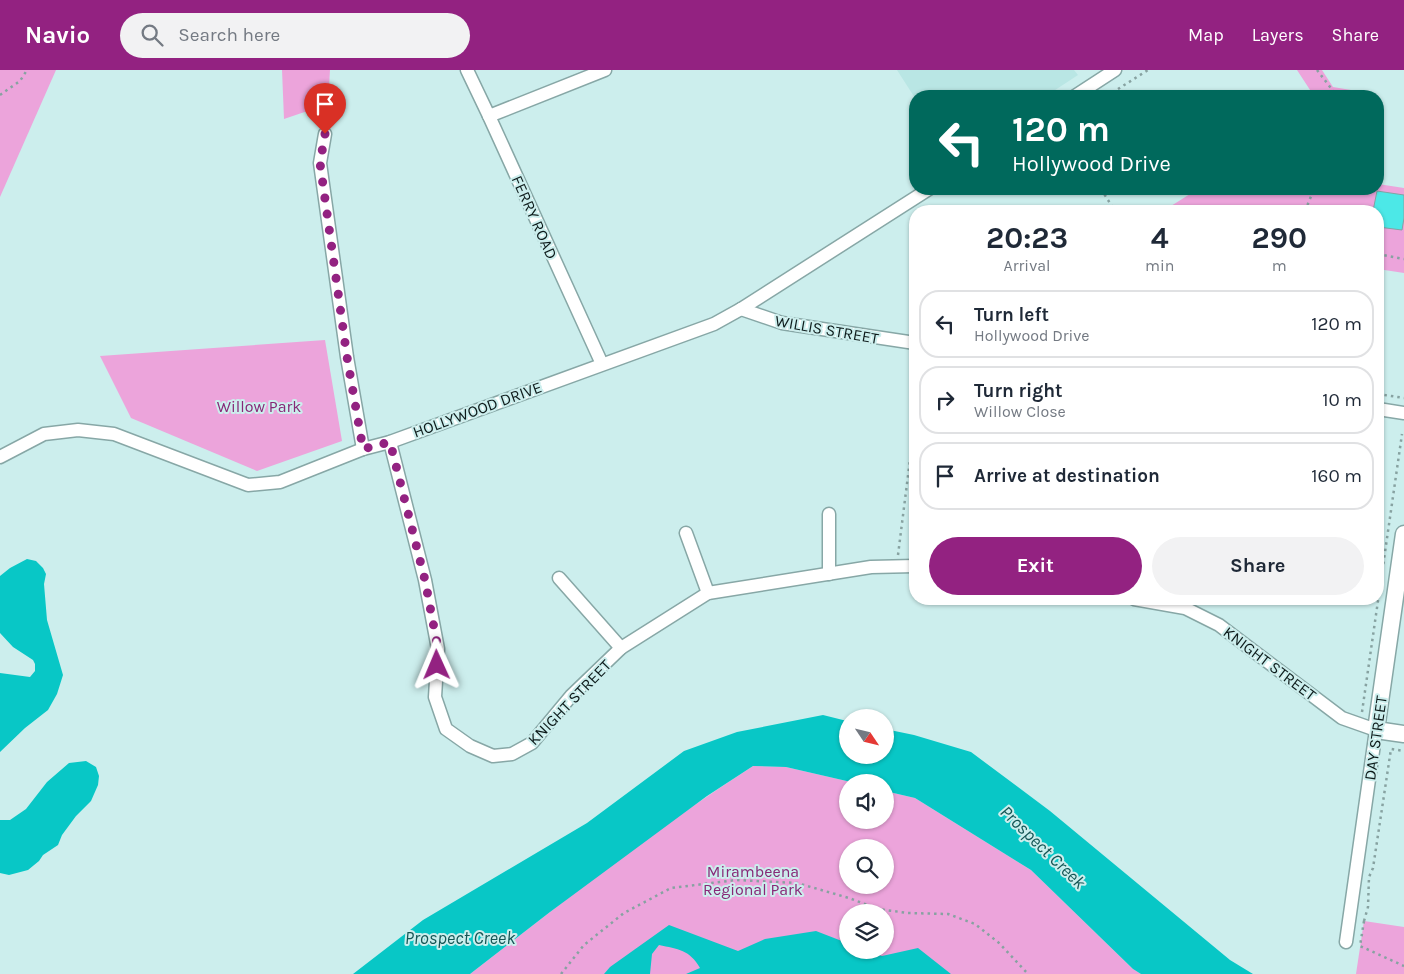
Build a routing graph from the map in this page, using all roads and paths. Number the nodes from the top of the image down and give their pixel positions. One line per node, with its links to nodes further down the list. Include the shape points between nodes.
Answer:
1 (27, 70): 10 (path, via 20,81)
2 (467, 70): 11 (street, FERRY ROAD)
3 (605, 70): 11 (street)
4 (1116, 70): 7 (street)
5 (1148, 70): 8 (path)
6 (1317, 70): 9 (path)
7 (1084, 90)
8 (1117, 90)
9 (1332, 90)
10 (0, 95)
11 (489, 116): 18 (street, FERRY ROAD)
12 (325, 134): 25 (street, via 320,163)
13 (920, 195): 16 (street, HOLLYWOOD DRIVE)
14 (1384, 255): 15 (path)
15 (1404, 259)
16 (741, 309): 17 (street, WILLIS STREET, via 782,323); 18 (street, HOLLYWOOD DRIVE, via 714,324)
17 (909, 342)
18 (602, 364): 24 (street, HOLLYWOOD DRIVE)
19 (1384, 395): 20 (path)
20 (1404, 398)
21 (1384, 410): 22 (street)
22 (1404, 413)
23 (1402, 434): 31 (path)
24 (390, 442): 25 (street, HOLLYWOOD DRIVE); 39 (street, KNIGHT STREET, via 429,600 438,649 434,697 446,729 470,746 493,756 512,754 532,743 570,696)
25 (363, 449): 26 (street, HOLLYWOOD DRIVE, via 280,482 248,485 114,434 78,430 44,434)
26 (0, 457)
27 (909, 466): 32 (path)
28 (829, 514): 34 (street)
29 (686, 532): 36 (street)
30 (1404, 534): 41 (street, DAY STREET)
31 (1384, 559)
32 (896, 566): 33 (street, KNIGHT STREET); 34 (street, KNIGHT STREET)
33 (909, 566)
34 (829, 574): 36 (street, KNIGHT STREET)
35 (559, 578): 39 (street)
36 (708, 593): 39 (street, KNIGHT STREET)
37 (1168, 605): 41 (street, KNIGHT STREET, via 1185,608 1219,625 1342,718)
38 (1377, 605): 40 (path)
39 (622, 648)
40 (1362, 712)
41 (1376, 730): 42 (street, KNIGHT STREET); 44 (street, DAY STREET)
42 (1404, 734)
43 (1404, 751): 45 (path, via 1391,749)
44 (1349, 918): 45 (path); 46 (street, DAY STREET)
45 (1364, 921): 47 (path, via 1360,946)
46 (1346, 942)
47 (1404, 966)
48 (561, 974): 49 (path, via 584,945 640,904 671,888 736,880 797,883 878,910 948,914 975,924 999,943)
49 (1028, 974)

